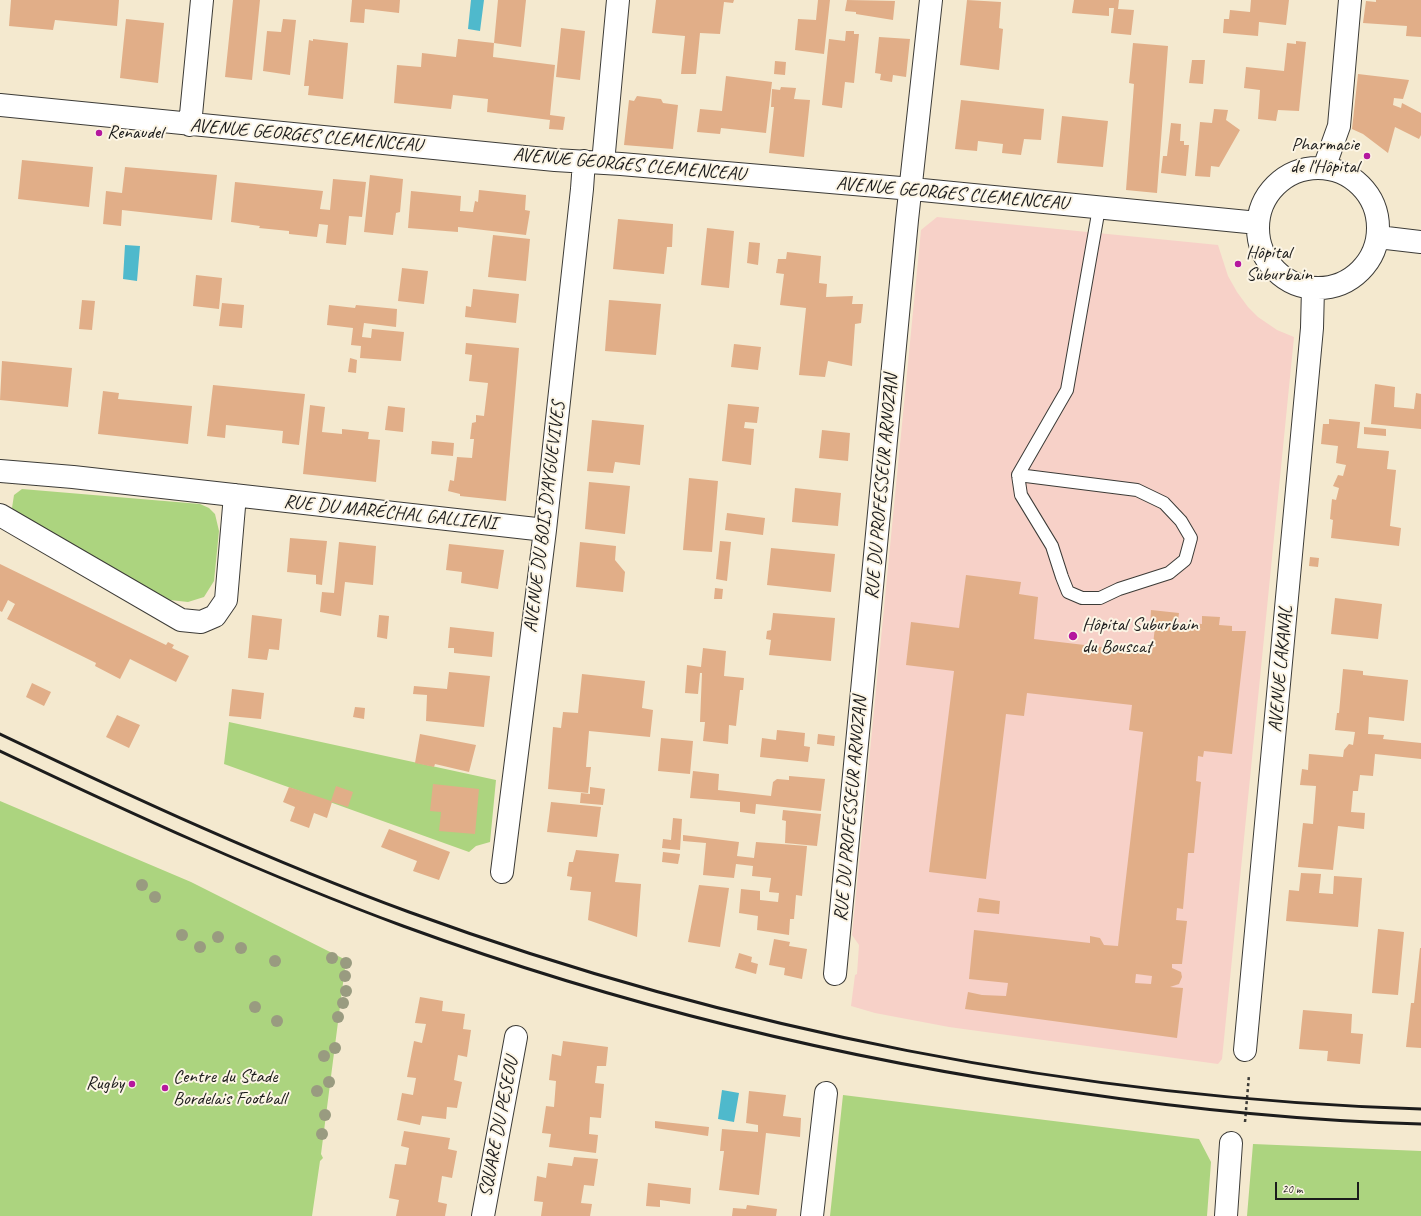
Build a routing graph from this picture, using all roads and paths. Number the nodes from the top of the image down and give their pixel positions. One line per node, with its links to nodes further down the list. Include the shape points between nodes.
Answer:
1 (202, 0): 6 (street)
2 (618, 0): 7 (street, AVENUE DU BOIS D'AYGUEVIVES)
3 (931, 0): 9 (street, RUE DU PROFESSEUR ARNOZAN)
4 (1350, 0): 8 (street, via 1339,126)
5 (0, 106): 6 (street, AVENUE GEORGES CLEMENCEAU)
6 (190, 125): 7 (street, AVENUE GEORGES CLEMENCEAU)
7 (593, 162): 9 (street, AVENUE GEORGES CLEMENCEAU); 19 (street, AVENUE DU BOIS D'AYGUEVIVES, via 582,189)
8 (1324, 168): 11 (street, via 1306,169 1288,176 1274,188 1263,203); 12 (street, via 1340,172 1366,192 1374,206)
9 (912, 189): 10 (street, AVENUE GEORGES CLEMENCEAU); 21 (street, RUE DU PROFESSEUR ARNOZAN)
10 (1099, 208): 11 (street, AVENUE GEORGES CLEMENCEAU); 16 (lane, via 1067,390)
11 (1258, 223): 14 (street, via 1263,253 1271,266 1283,277)
12 (1378, 237): 13 (street); 14 (street, via 1370,259 1355,276 1335,286)
13 (1421, 242)
14 (1312, 288): 23 (street, AVENUE LAKANAL, via 1312,336)
15 (0, 471): 17 (street, RUE DU MARÉCHAL GALLIENI)
16 (1018, 476): 16 (lane, via 1021,495 1052,546 1068,592 1082,598 1100,598 1119,589 1170,573 1185,560 1191,538 1181,521 1164,503 1137,490)
17 (235, 495): 18 (street, via 226,600 216,616 201,622 181,620); 19 (street, RUE DU MARÉCHAL GALLIENI)
18 (0, 515)
19 (545, 530): 20 (street, AVENUE DU BOIS D'AYGUEVIVES)
20 (502, 872)
21 (835, 974)
22 (516, 1037): 26 (street, SQUARE DU PESEOU)
23 (1245, 1050): 25 (path, via 1250,1065 1244,1135)
24 (826, 1093): 27 (street)
25 (1231, 1143): 28 (street)
26 (483, 1216)
27 (812, 1216)
28 (1226, 1216)

